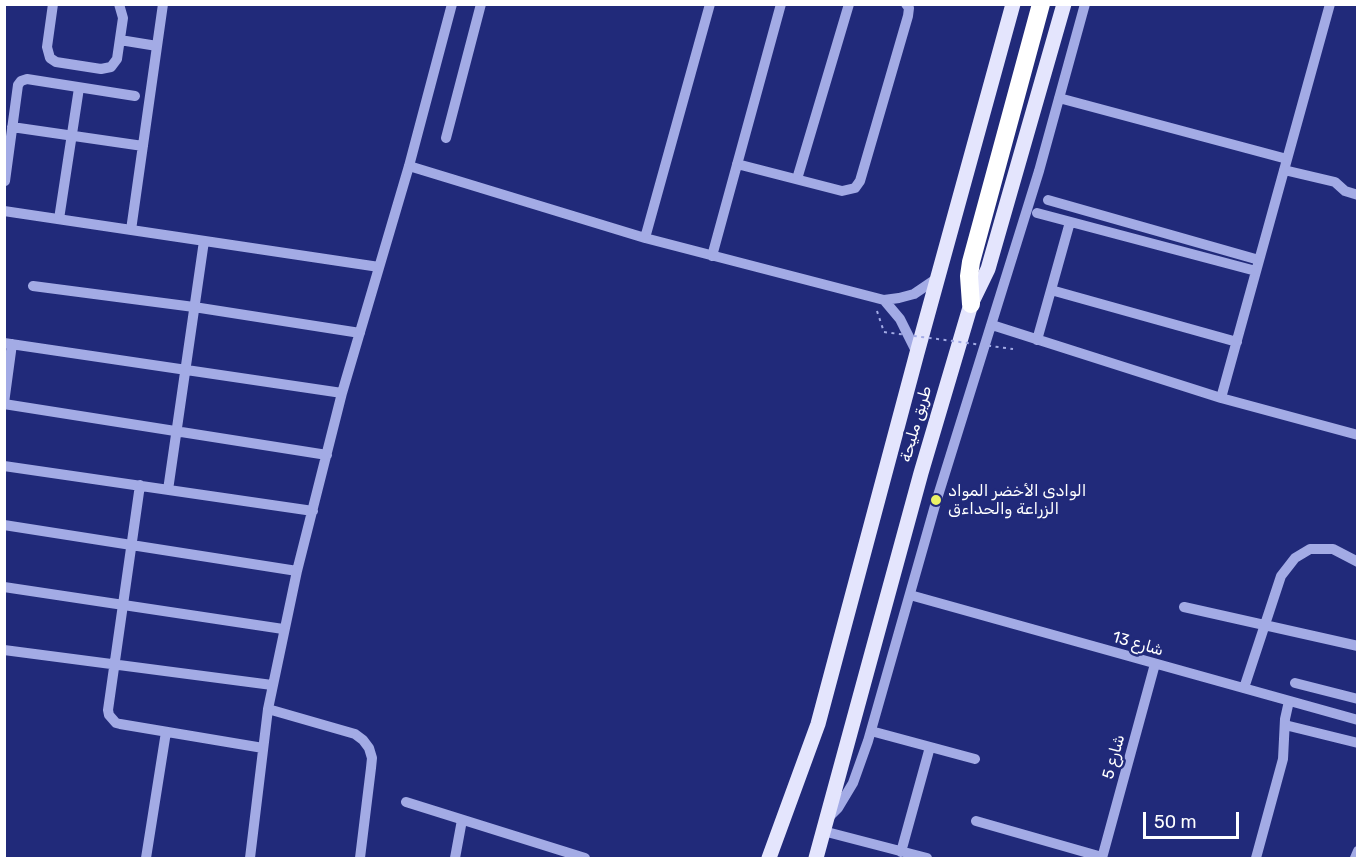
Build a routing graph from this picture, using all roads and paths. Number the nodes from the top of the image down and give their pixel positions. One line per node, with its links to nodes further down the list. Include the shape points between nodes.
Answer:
1 (53, 4): 15 (street, via 47,48 53,60 106,69 115,64)
2 (119, 4): 15 (street, via 123,18)
3 (163, 4): 16 (street)
4 (452, 4): 26 (street)
5 (481, 4): 22 (street)
6 (710, 4): 37 (street)
7 (781, 4): 25 (street)
8 (849, 4): 28 (street)
9 (906, 4): 28 (street, via 908,16 858,185 842,191)
10 (1013, 4): 42 (main road, طريق مليحة)
11 (1041, 4): 46 (highway, via 970,262)
12 (1064, 4): 46 (main road, طريق مليحة, via 988,269)
13 (1085, 4): 19 (street)
14 (1330, 4): 24 (street)
15 (120, 40): 16 (street)
16 (157, 46): 23 (street)
17 (79, 88): 18 (street); 20 (street, via 21,81); 21 (street)
18 (135, 96)
19 (1059, 98): 24 (street); 48 (street)
20 (12, 127): 21 (street); 29 (street)
21 (71, 136): 23 (street); 34 (street)
22 (446, 138)
23 (143, 146): 36 (street)
24 (1287, 159): 27 (street)
25 (737, 164): 28 (street); 39 (street)
26 (409, 166): 37 (street); 41 (street)
27 (1284, 170): 30 (street, via 1335,182); 40 (street)
28 (797, 179)
29 (5, 182)
30 (1358, 195)
31 (1048, 200): 40 (street)
32 (4, 211): 34 (street)
33 (1038, 213): 35 (street)
34 (58, 219): 36 (street)
35 (1070, 222): 40 (street); 44 (street)
36 (131, 230): 38 (street)
37 (645, 238): 39 (street)
38 (204, 241): 41 (street); 47 (street)
39 (712, 256): 45 (street)
40 (1258, 266): 51 (street)
41 (379, 267): 49 (street)
42 (939, 277): 45 (street, via 914,294); 54 (main road, طريق مليحة)
43 (33, 286): 47 (street)
44 (1051, 290): 50 (street); 51 (street)
45 (879, 298): 53 (path, bridge, via 884,332); 54 (street, via 907,330)
46 (971, 304): 97 (main road, طريق مليحة)
47 (194, 308): 49 (street); 55 (street)
48 (992, 325): 50 (street); 71 (street)
49 (360, 333): 56 (street)
50 (1037, 340): 57 (street)
51 (1237, 342): 57 (street)
52 (8, 344): 55 (street); 58 (street)
53 (1013, 349)
54 (917, 353): 105 (main road, طريق مليحة, via 818,724)
55 (185, 371): 56 (street); 59 (street)
56 (342, 393): 61 (street)
57 (1221, 398): 60 (street)
58 (4, 404): 59 (street)
59 (177, 431): 61 (street); 64 (street)
60 (1358, 435)
61 (327, 455): 65 (street)
62 (4, 466): 63 (street)
63 (140, 486): 64 (street); 67 (street)
64 (168, 490): 65 (street)
65 (313, 511): 69 (street)
66 (4, 525): 67 (street)
67 (132, 545): 69 (street); 72 (street)
68 (1358, 562): 74 (street, via 1333,549 1310,549 1295,558 1281,576)
69 (297, 571): 75 (street)
70 (4, 587): 72 (street)
71 (910, 595): 78 (street, شارع 13); 88 (street)
72 (123, 604): 75 (street); 79 (street)
73 (1184, 607): 74 (street)
74 (1265, 624): 76 (street); 82 (street)
75 (283, 629): 81 (street)
76 (1358, 646)
77 (4, 650): 79 (street)
78 (1155, 664): 82 (street, شارع 13); 108 (street, شارع 5)
79 (114, 665): 81 (street); 89 (street, via 108,710 112,720)
80 (1295, 683): 83 (street)
81 (273, 685): 85 (street)
82 (1244, 688): 84 (street, شارع 13)
83 (1358, 699)
84 (1289, 701): 86 (street, شارع 13); 87 (street)
85 (268, 709): 92 (street); 102 (street, via 355,734 369,748 372,758)
86 (1358, 720)
87 (1285, 725): 90 (street); 109 (street, via 1283,759)
88 (871, 731): 91 (street); 97 (street, via 853,783)
89 (166, 732): 92 (street); 100 (street)
90 (1358, 744)
91 (930, 747): 93 (street); 99 (street)
92 (263, 748): 101 (street)
93 (975, 759)
94 (406, 802): 95 (street)
95 (462, 820): 103 (street); 104 (street)
96 (976, 821): 108 (street)
97 (825, 826): 99 (street); 106 (main road, طريق مليحة)
98 (1358, 851): 110 (street)
99 (901, 852): 107 (street)
100 (146, 858)
101 (250, 858)
102 (360, 858)
103 (455, 858)
104 (585, 858)
105 (769, 858)
106 (816, 858)
107 (927, 858)
108 (1102, 858)
109 (1256, 858)
110 (1355, 858)

